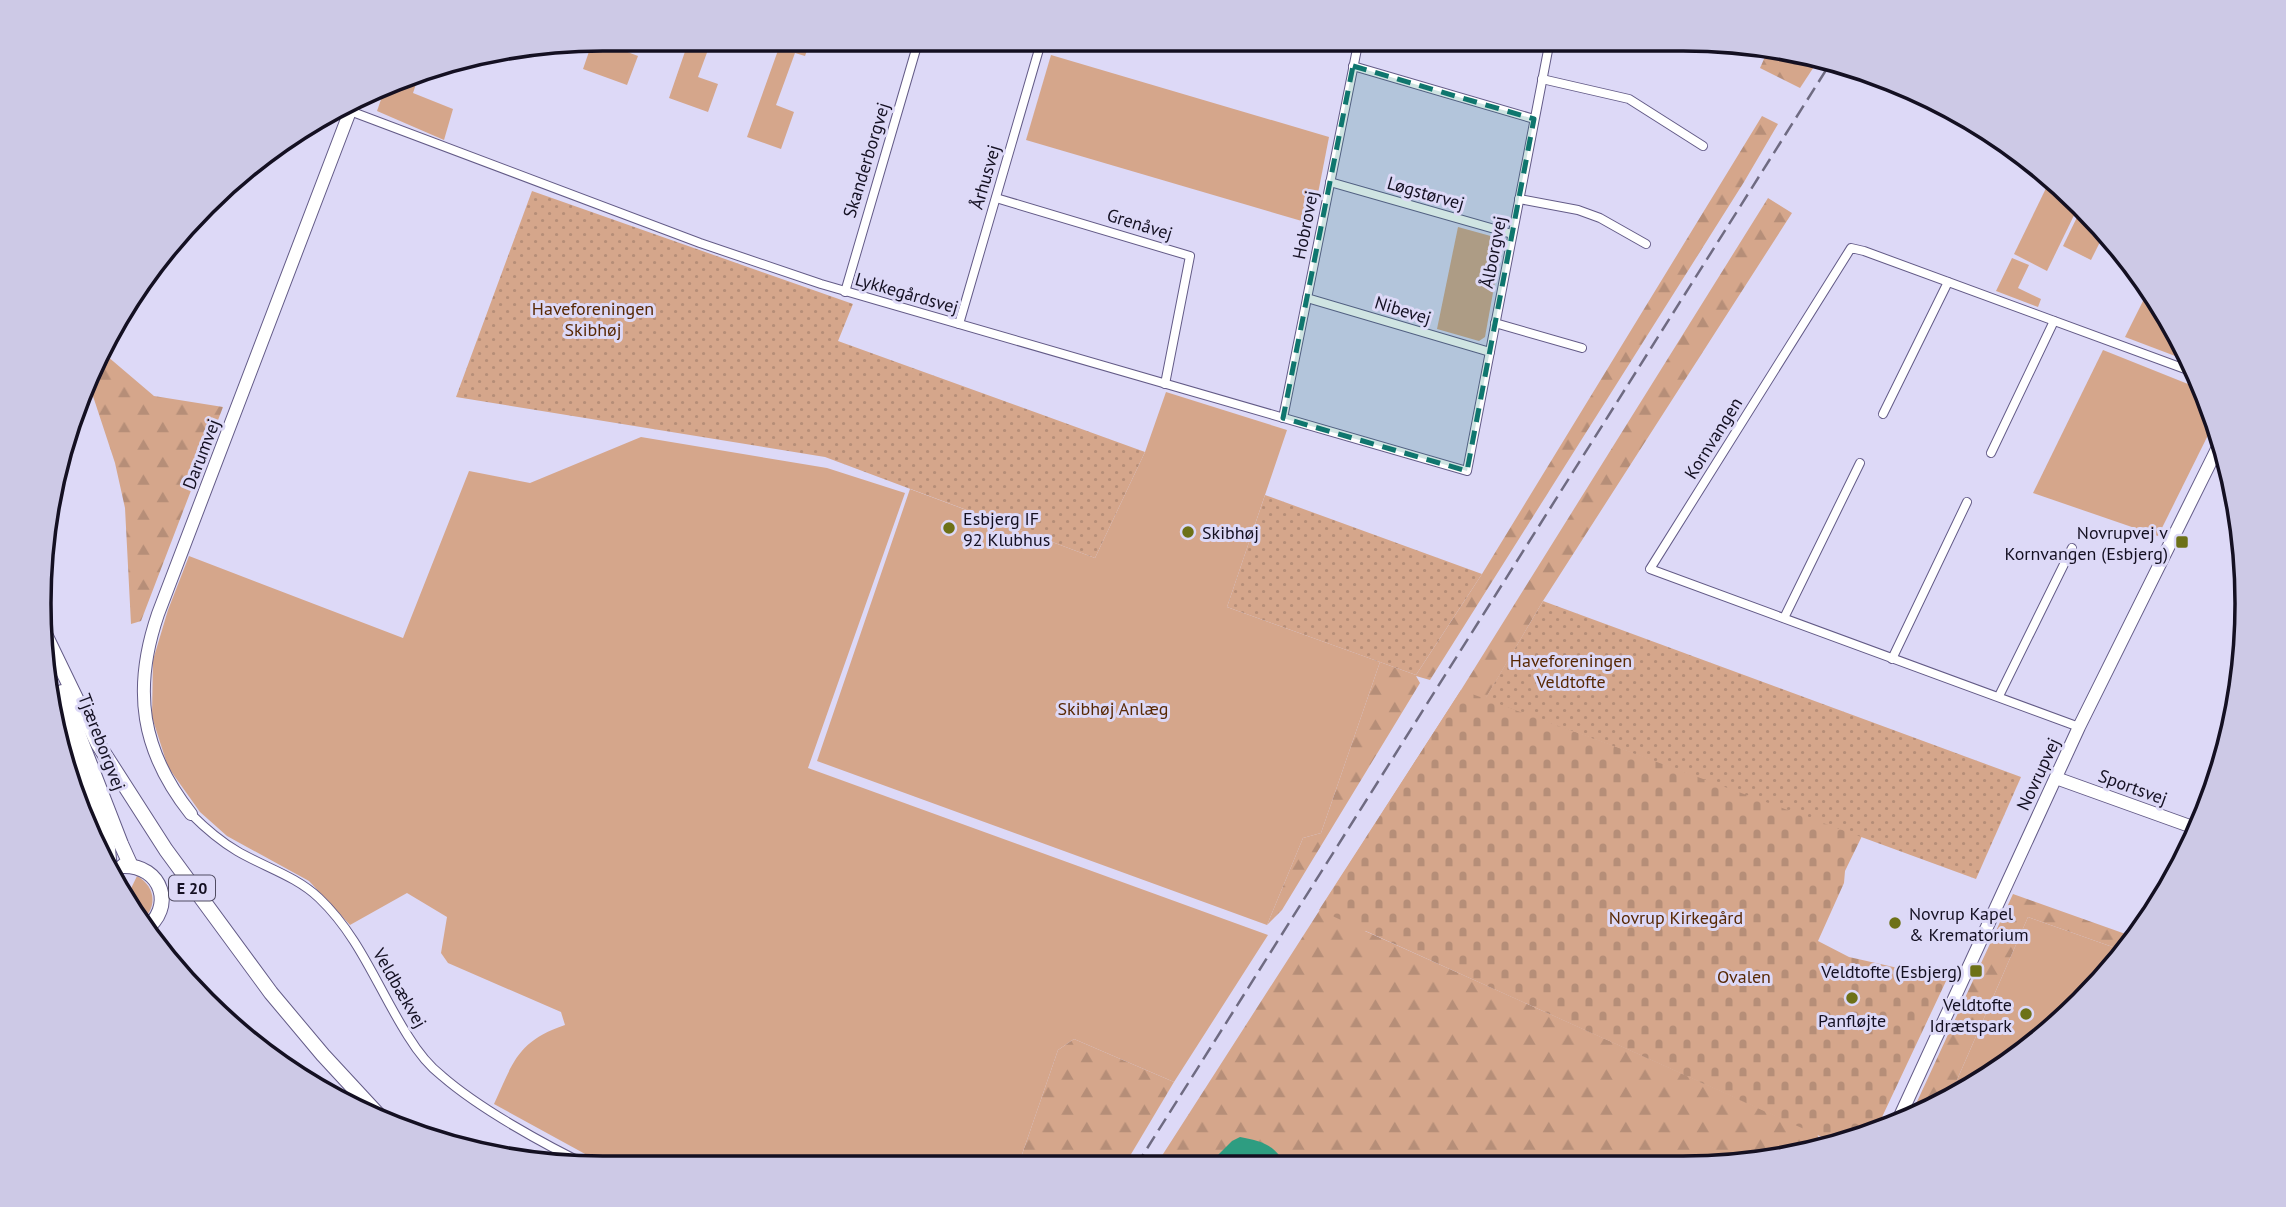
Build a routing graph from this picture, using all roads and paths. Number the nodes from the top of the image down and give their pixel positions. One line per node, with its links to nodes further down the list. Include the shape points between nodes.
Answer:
1 (915, 51): 17 (street, Skanderborgvej)
2 (1039, 51): 12 (street, Århusvej)
3 (1356, 51): 5 (street, Hobrovej)
4 (1548, 51): 6 (street, Ålborgvej)
5 (1353, 66): 9 (street); 11 (street, Hobrovej)
6 (1542, 79): 9 (street, Ålborgvej); 10 (street, via 1629,99)
7 (356, 110): 17 (street, Lykkegårdsvej, via 711,247)
8 (349, 113): 42 (street, Darumvej, via 147,650 143,692 148,732 169,785)
9 (1534, 119): 13 (street, Ålborgvej)
10 (1703, 146)
11 (1330, 182): 14 (street, Løgstørvej); 18 (street, Hobrovej)
12 (996, 198): 21 (street, Århusvej); 25 (street, Grenåvej, via 1190,256)
13 (1519, 199): 14 (street, Ålborgvej); 15 (street, via 1578,210)
14 (1512, 234): 20 (street, Ålborgvej)
15 (1646, 244)
16 (1948, 282): 19 (street, Kornvangen); 26 (street); 34 (street, Kornvangen, via 1851,248 1650,569)
17 (845, 292): 21 (street, Lykkegårdsvej)
18 (1307, 298): 23 (street, Nibevej); 27 (street, Hobrovej)
19 (2054, 321): 24 (street, Kornvangen); 28 (street)
20 (1495, 323): 22 (street); 23 (street, Ålborgvej)
21 (959, 324): 25 (street, Lykkegårdsvej)
22 (1582, 348)
23 (1490, 352): 31 (street, Ålborgvej)
24 (2182, 368)
25 (1165, 384): 27 (street, Lykkegårdsvej)
26 (1883, 414)
27 (1283, 418): 31 (street, Lykkegårdsvej)
28 (1991, 453)
29 (2214, 454): 39 (street, Novrupvej)
30 (1860, 463): 34 (street)
31 (1467, 471)
32 (1967, 502): 36 (street)
33 (2072, 548): 38 (street)
34 (1784, 618): 36 (street, Kornvangen)
35 (53, 651): 48 (highway, E 20, via 98,744 166,850 271,993)
36 (1892, 659): 38 (street, Kornvangen)
37 (55, 675): 45 (highway, Tjæreborgvej)
38 (1999, 696): 39 (street, Kornvangen)
39 (2079, 727): 41 (street, Novrupvej)
40 (66, 732): 44 (highway, Tjæreborgvej)
41 (2056, 778): 43 (street, Sportsvej); 49 (street, Novrupvej)
42 (191, 814): 50 (street, Veldbækvej, via 235,850 307,889 337,916 409,1037 440,1075)
43 (2188, 826)
44 (108, 848)
45 (131, 866): 46 (highway); 47 (highway, E 20, via 149,873 160,888 162,906)
46 (119, 868)
47 (152, 923)
48 (366, 1102)
49 (1903, 1110)
50 (569, 1155)

